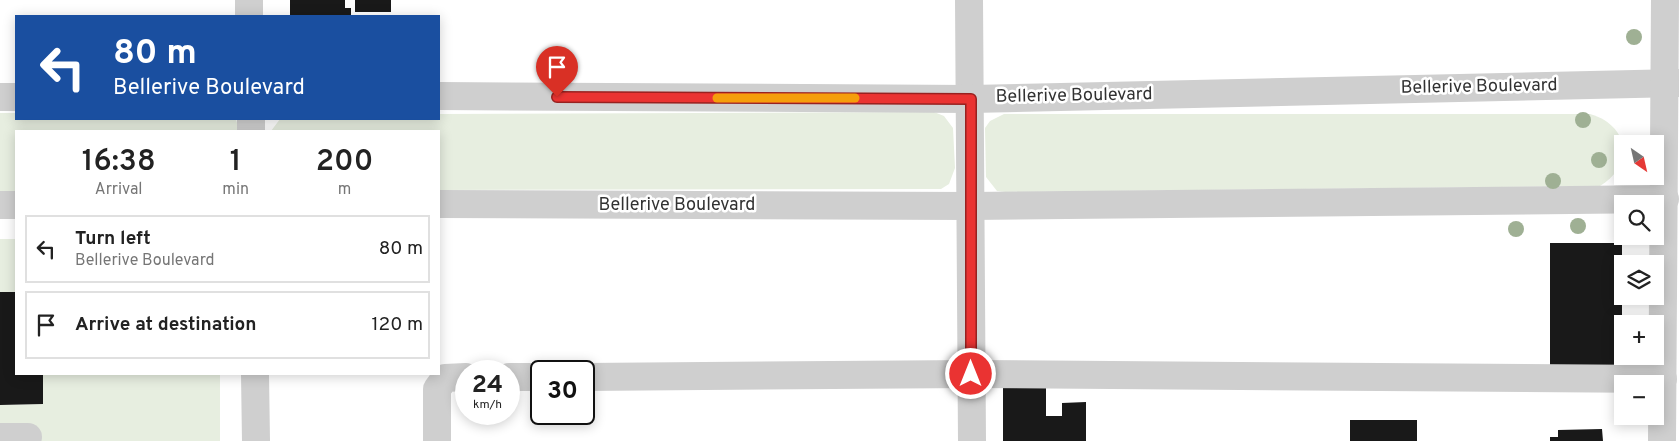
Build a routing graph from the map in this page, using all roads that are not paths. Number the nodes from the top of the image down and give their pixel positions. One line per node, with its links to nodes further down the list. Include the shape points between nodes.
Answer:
1 (249, 0): 4 (street)
2 (969, 0): 9 (street)
3 (1665, 0): 5 (street)
4 (249, 15)
5 (1672, 83): 9 (street, Bellerive Boulevard); 10 (street)
6 (440, 96): 9 (street, Bellerive Boulevard)
7 (0, 97): 8 (street)
8 (15, 97)
9 (971, 99): 15 (street)
10 (1672, 140): 11 (street)
11 (1665, 199): 15 (street, Bellerive Boulevard); 16 (street)
12 (440, 204): 15 (street, Bellerive Boulevard)
13 (0, 205): 14 (street)
14 (15, 205)
15 (971, 206): 17 (street)
16 (1671, 292): 19 (street)
17 (971, 374): 20 (street); 22 (street); 28 (street)
18 (255, 375): 26 (street)
19 (1663, 375)
20 (595, 377)
21 (455, 378): 27 (street, via 444,378 437,388)
22 (1614, 379)
23 (1662, 425): 29 (street)
24 (28, 437): 25 (street)
25 (0, 438)
26 (256, 441)
27 (437, 441)
28 (972, 441)
29 (1662, 441)

